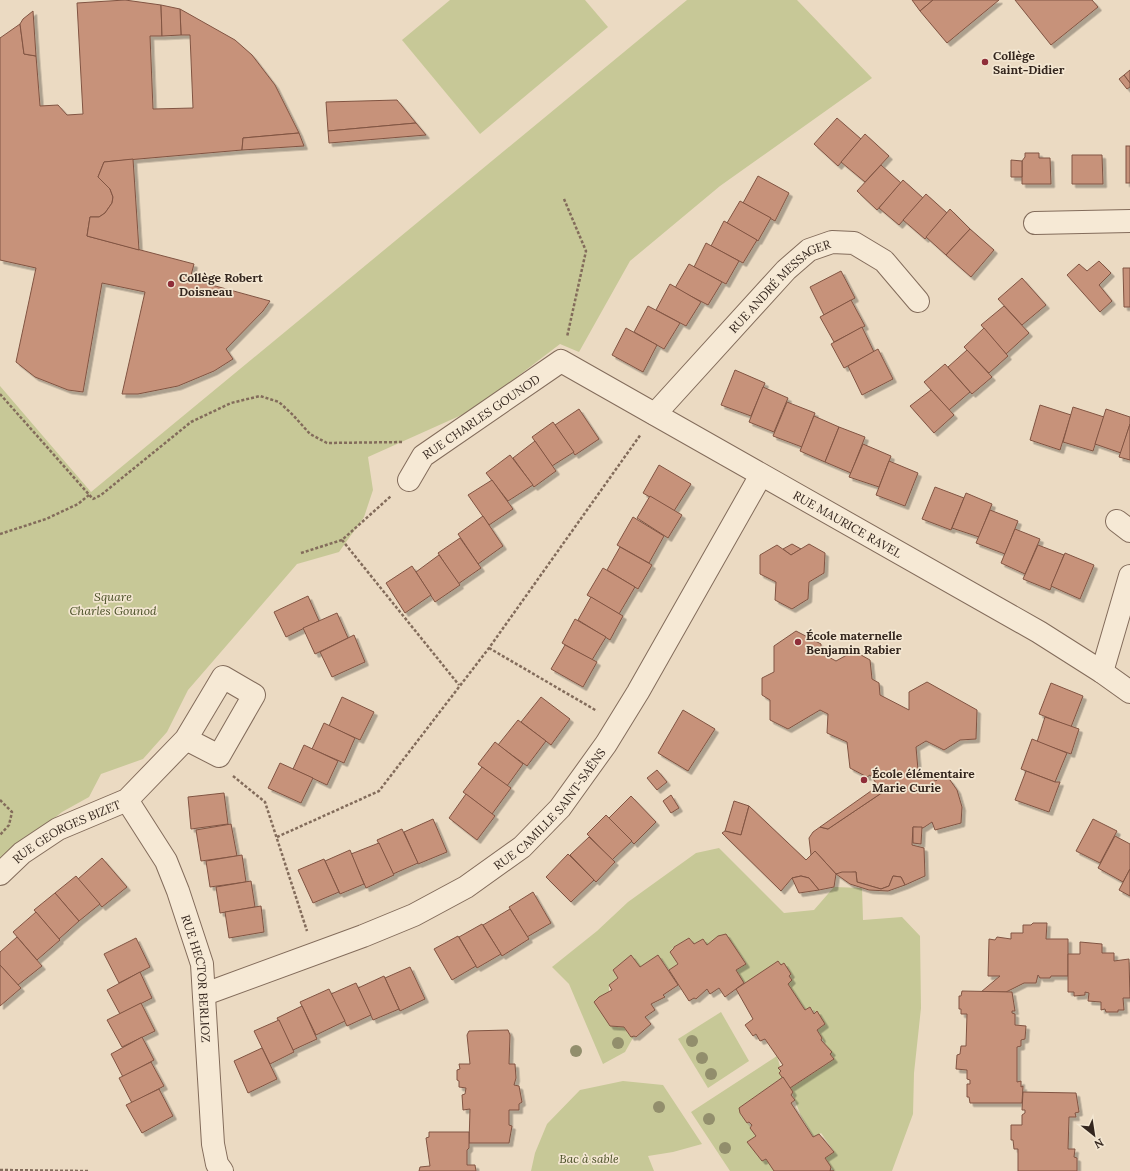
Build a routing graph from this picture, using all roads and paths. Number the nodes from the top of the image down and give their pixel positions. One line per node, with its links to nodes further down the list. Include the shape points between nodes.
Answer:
1 (564, 198): 5 (path, via 586,250)
2 (1130, 221): 3 (street)
3 (1035, 223)
4 (918, 301): 7 (street, RUE ANDRÉ MESSAGER, via 884,261 854,243 832,242 809,250 786,270)
5 (561, 360): 7 (street, RUE MAURICE RAVEL); 8 (street, RUE CHARLES GOUNOD)
6 (0, 394): 11 (path)
7 (655, 414): 9 (street, RUE MAURICE RAVEL); 16 (path)
8 (423, 456): 10 (street, RUE CHARLES GOUNOD); 11 (path, via 408,442 327,443 310,434 279,402 260,396 231,403 204,414 101,495 93,499)
9 (761, 475): 17 (street, RUE MAURICE RAVEL, via 1032,628); 20 (street, RUE CAMILLE SAINT-SAËNS)
10 (409, 480): 13 (path)
11 (89, 495): 12 (path, via 78,504 46,519)
12 (0, 534)
13 (342, 540): 14 (path); 18 (path)
14 (300, 553)
15 (1130, 576): 17 (street)
16 (489, 648): 18 (path); 20 (path)
17 (1102, 672): 19 (street, RUE MAURICE RAVEL)
18 (459, 686): 26 (path, via 379,791)
19 (1130, 692)
20 (619, 724): 28 (street, RUE CAMILLE SAINT-SAËNS, via 560,808 522,847 466,887 414,915)
21 (186, 739): 22 (street); 22 (street, RUE GEORGES BIZET, via 223,677 254,695); 24 (street, RUE GEORGES BIZET)
22 (219, 756): 26 (path, via 227,771 265,802)
23 (0, 800): 25 (path, via 12,812 9,825)
24 (127, 800): 27 (street, RUE GEORGES BIZET, via 58,829 22,853); 29 (street, RUE HECTOR BERLIOZ, via 166,861 202,964)
25 (0, 835)
26 (277, 837): 28 (path)
27 (0, 874)
28 (315, 954): 29 (street, RUE CAMILLE SAINT-SAËNS)
29 (205, 994): 32 (street, RUE HECTOR BERLIOZ, via 213,1144 217,1164)
30 (0, 1170): 31 (path)
31 (88, 1171)
32 (222, 1171)

